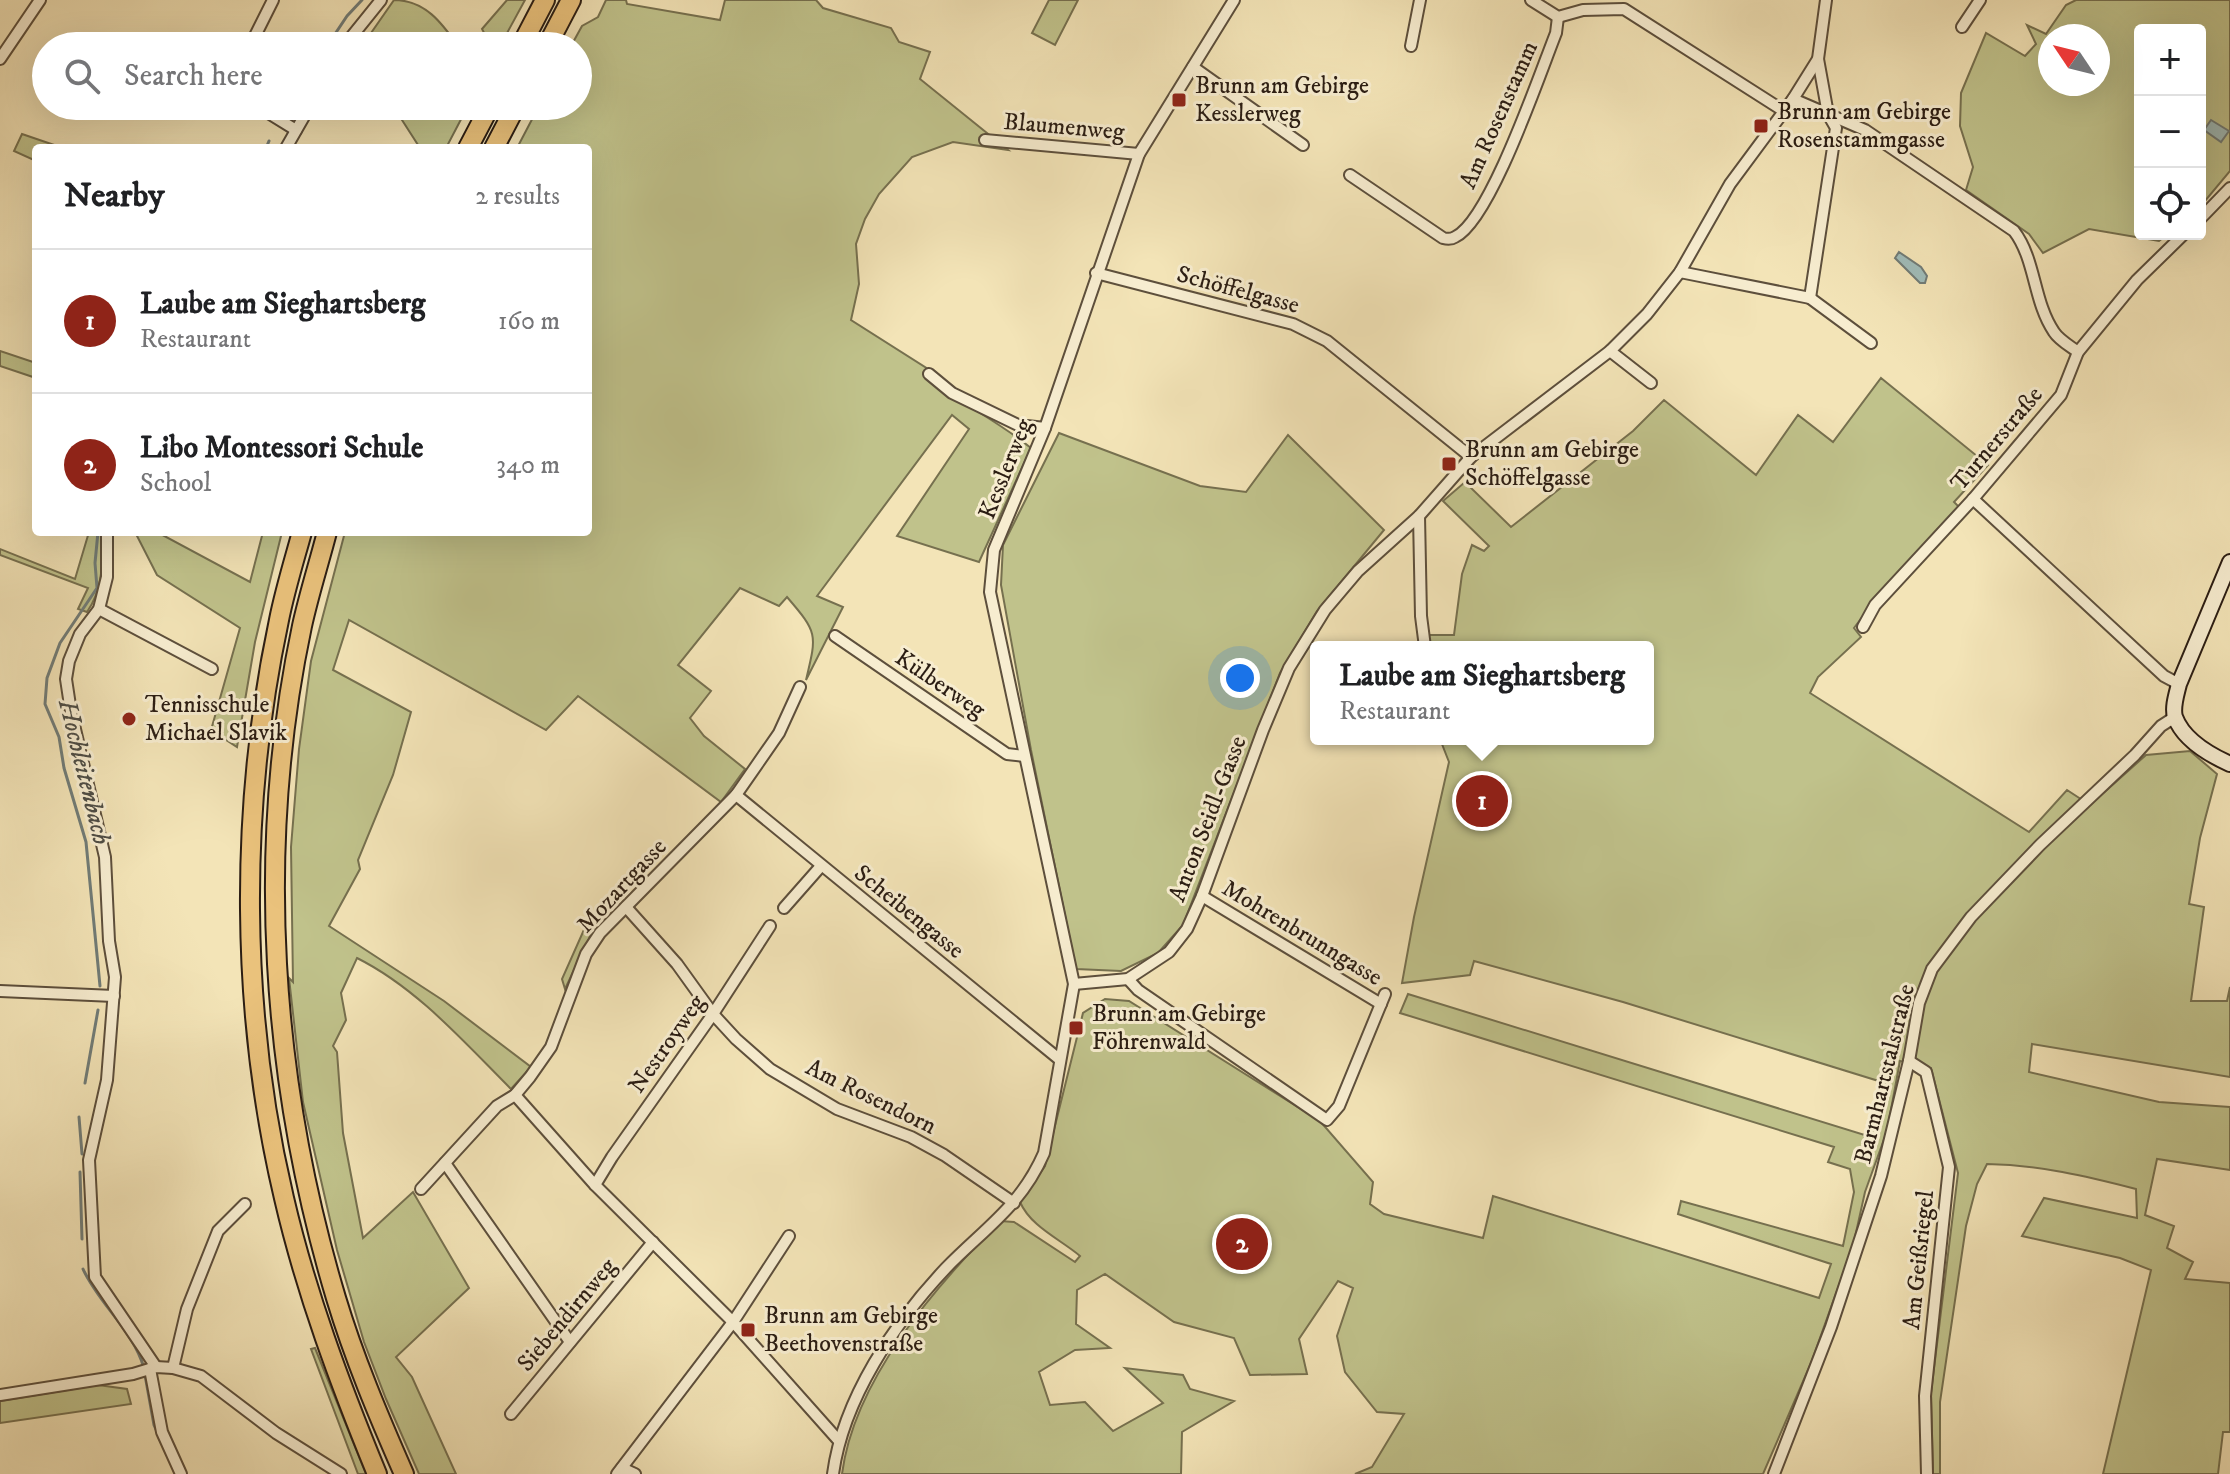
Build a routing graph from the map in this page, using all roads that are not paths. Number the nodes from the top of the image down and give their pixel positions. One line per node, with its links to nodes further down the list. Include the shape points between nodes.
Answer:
1 (40, 0): 18 (street)
2 (273, 0): 13 (street)
3 (381, 0): 14 (street)
4 (545, 0): 15 (highway)
5 (571, 0): 16 (highway)
6 (1234, 0): 20 (street, Kesslerweg)
7 (1420, 0): 17 (street)
8 (1531, 0): 11 (street)
9 (1826, 0): 19 (street, Anton Seidl-Gasse)
10 (1980, 0): 12 (street)
11 (1558, 17): 22 (street, via 1624,9); 35 (street, Am Rosenstamm, via 1496,184 1465,230 1453,239 1443,238)
12 (1962, 27)
13 (257, 32)
14 (355, 32)
15 (528, 32)
16 (554, 32)
17 (1411, 46)
18 (0, 59)
19 (1818, 59): 21 (street, Anton Seidl-Gasse); 23 (street)
20 (1193, 67): 33 (street); 34 (street, Kesslerweg)
21 (1793, 99): 22 (street, Anton Seidl-Gasse); 23 (street)
22 (1784, 111): 39 (street, Anton Seidl-Gasse, via 1730,184)
23 (1828, 114): 41 (street, via 1836,128); 44 (street, via 1865,130 2014,231 2024,244 2055,333)
24 (280, 120): 28 (street)
25 (302, 120): 28 (street)
26 (483, 120): 31 (highway)
27 (509, 120): 32 (highway)
28 (296, 130): 30 (street)
29 (985, 140): 34 (street, Blaumenweg)
30 (288, 144)
31 (470, 144)
32 (496, 144)
33 (1303, 145)
34 (1139, 154): 40 (street, Kesslerweg)
35 (1350, 175)
36 (2230, 188): 37 (street)
37 (2206, 213)
38 (2178, 240): 44 (street, Turnerstraße)
39 (1680, 272): 41 (street); 43 (street, Anton Seidl-Gasse)
40 (1096, 273): 47 (street, Kesslerweg); 48 (street, Schöffelgasse, via 1293,324 1327,341)
41 (1810, 298): 42 (street)
42 (1871, 343)
43 (1610, 351): 46 (street); 48 (street, Anton Seidl-Gasse)
44 (2078, 352): 49 (street, Turnerstraße, via 2061,395)
45 (929, 374): 47 (street, via 952,393 1018,425)
46 (1651, 383)
47 (1045, 428): 63 (street, Kesslerweg, via 994,550 990,592)
48 (1471, 457): 50 (street, Anton Seidl-Gasse)
49 (1973, 499): 56 (street, Turnerstraße, via 1875,605); 60 (street, via 2164,676)
50 (1419, 516): 58 (street); 67 (street, Anton Seidl-Gasse, via 1350,580 1289,668)
51 (107, 536): 55 (street, via 107,577)
52 (301, 536): 96 (highway, via 279,620 260,733 251,846 253,972 263,1081 284,1197 314,1309)
53 (326, 536): 97 (highway, via 302,626 284,738 275,850 276,969 286,1078 307,1191 336,1300)
54 (2230, 562): 60 (main road)
55 (99, 609): 59 (street); 74 (street, via 80,634 66,679 105,857)
56 (1863, 627)
57 (835, 636): 63 (street, Külberweg, via 1007,754)
58 (1424, 641)
59 (212, 669)
60 (2179, 684): 62 (main road)
61 (800, 687): 65 (street, Mozartgasse, via 779,733)
62 (2175, 717): 64 (main road, via 2192,740); 77 (street, Barmhartstalstraße, via 1971,917 1932,969 1919,1003)
63 (1024, 756): 72 (street, Kesslerweg)
64 (2230, 764)
65 (736, 795): 66 (street, Scheibengasse); 68 (street, Mozartgasse)
66 (821, 866): 69 (street); 76 (street, Scheibengasse)
67 (1202, 896): 71 (street, Anton Seidl-Gasse, via 1169,952); 71 (street, Mohrenbrunngasse, via 1383,999 1339,1106 1327,1120)
68 (626, 907): 75 (street, Am Rosendorn); 78 (street, Mozartgasse, via 586,954 551,1047)
69 (784, 908)
70 (770, 926): 75 (street, Nestroyweg)
71 (1128, 979): 72 (street, Anton Seidl-Gasse)
72 (1074, 984): 76 (street)
73 (0, 991): 74 (street)
74 (114, 996): 89 (street, via 107,1080 89,1160 95,1277)
75 (713, 1014): 80 (street, Nestroyweg); 82 (street, Am Rosendorn, via 770,1069 837,1109 944,1155)
76 (1059, 1059): 82 (street, via 1044,1153)
77 (1909, 1061): 100 (street, Barmhartstalstraße, via 1881,1176); 101 (street, Am Geißriegel, via 1926,1072 1949,1167 1925,1396)
78 (515, 1095): 79 (street, Mozartgasse, via 497,1106); 80 (street)
79 (445, 1163): 81 (street, Mozartgasse); 87 (street)
80 (595, 1185): 85 (street)
81 (421, 1189)
82 (1014, 1203): 92 (street, via 923,1296 862,1385)
83 (245, 1204): 88 (street, via 218,1231 187,1309)
84 (789, 1236): 86 (street)
85 (653, 1242): 86 (street); 87 (street, Siebendirnweg)
86 (733, 1322): 92 (street); 93 (street)
87 (570, 1342): 91 (street, Siebendirnweg)
88 (173, 1368): 89 (street); 95 (street, via 201,1376)
89 (147, 1370): 90 (street); 94 (street, via 162,1432)
90 (0, 1395)
91 (511, 1414)
92 (839, 1441): 99 (street)
93 (620, 1471): 98 (street)
94 (181, 1474)
95 (341, 1474)
96 (377, 1474)
97 (404, 1474)
98 (635, 1474)
99 (833, 1474)
100 (1774, 1474)
101 (1927, 1474)

